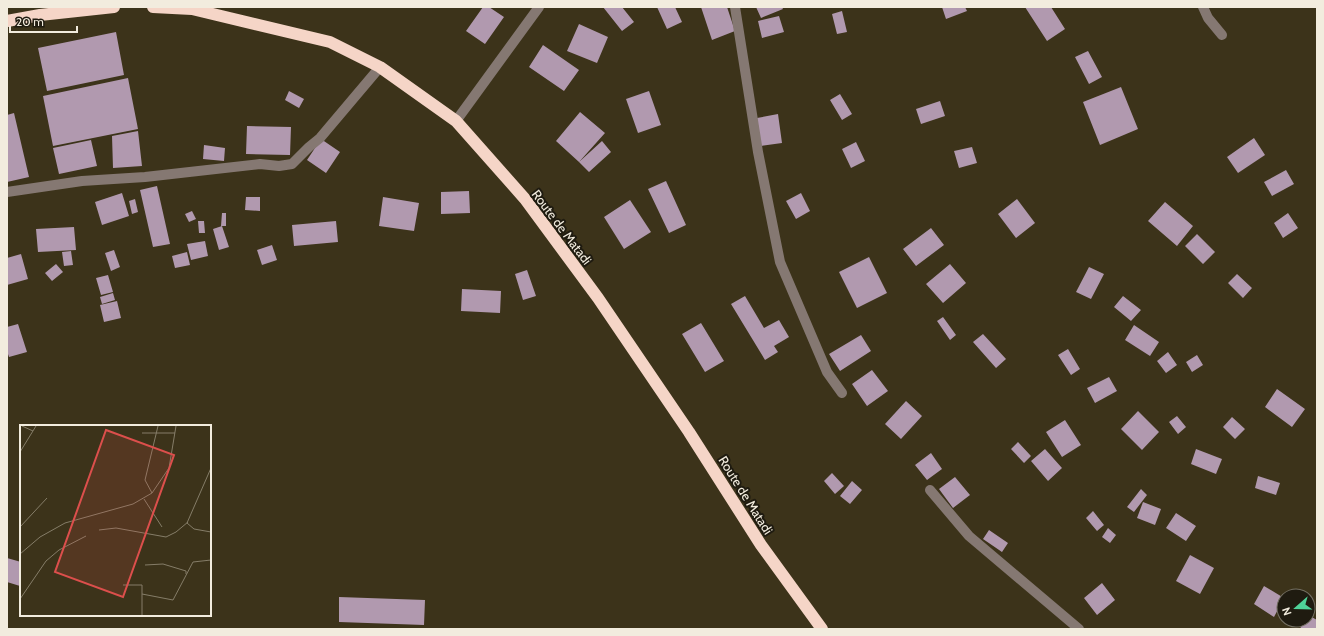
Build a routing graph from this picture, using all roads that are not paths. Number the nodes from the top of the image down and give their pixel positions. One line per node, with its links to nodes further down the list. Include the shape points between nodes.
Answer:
1 (114, 7): 6 (highway)
2 (152, 7): 8 (highway, Route de Matadi, via 192,9 330,42)
3 (539, 7): 9 (street)
4 (734, 7): 11 (street, via 758,152 780,262 827,372)
5 (1203, 7): 7 (street, via 1208,18)
6 (7, 21)
7 (1222, 35)
8 (380, 67): 9 (highway, Route de Matadi); 10 (street, via 320,138 292,164 260,164 145,177 82,181)
9 (456, 121): 13 (highway, Route de Matadi, via 525,199 598,298 689,432 761,545)
10 (7, 192)
11 (842, 393)
12 (930, 490): 14 (street, via 969,536)
13 (822, 629)
14 (1078, 629)

